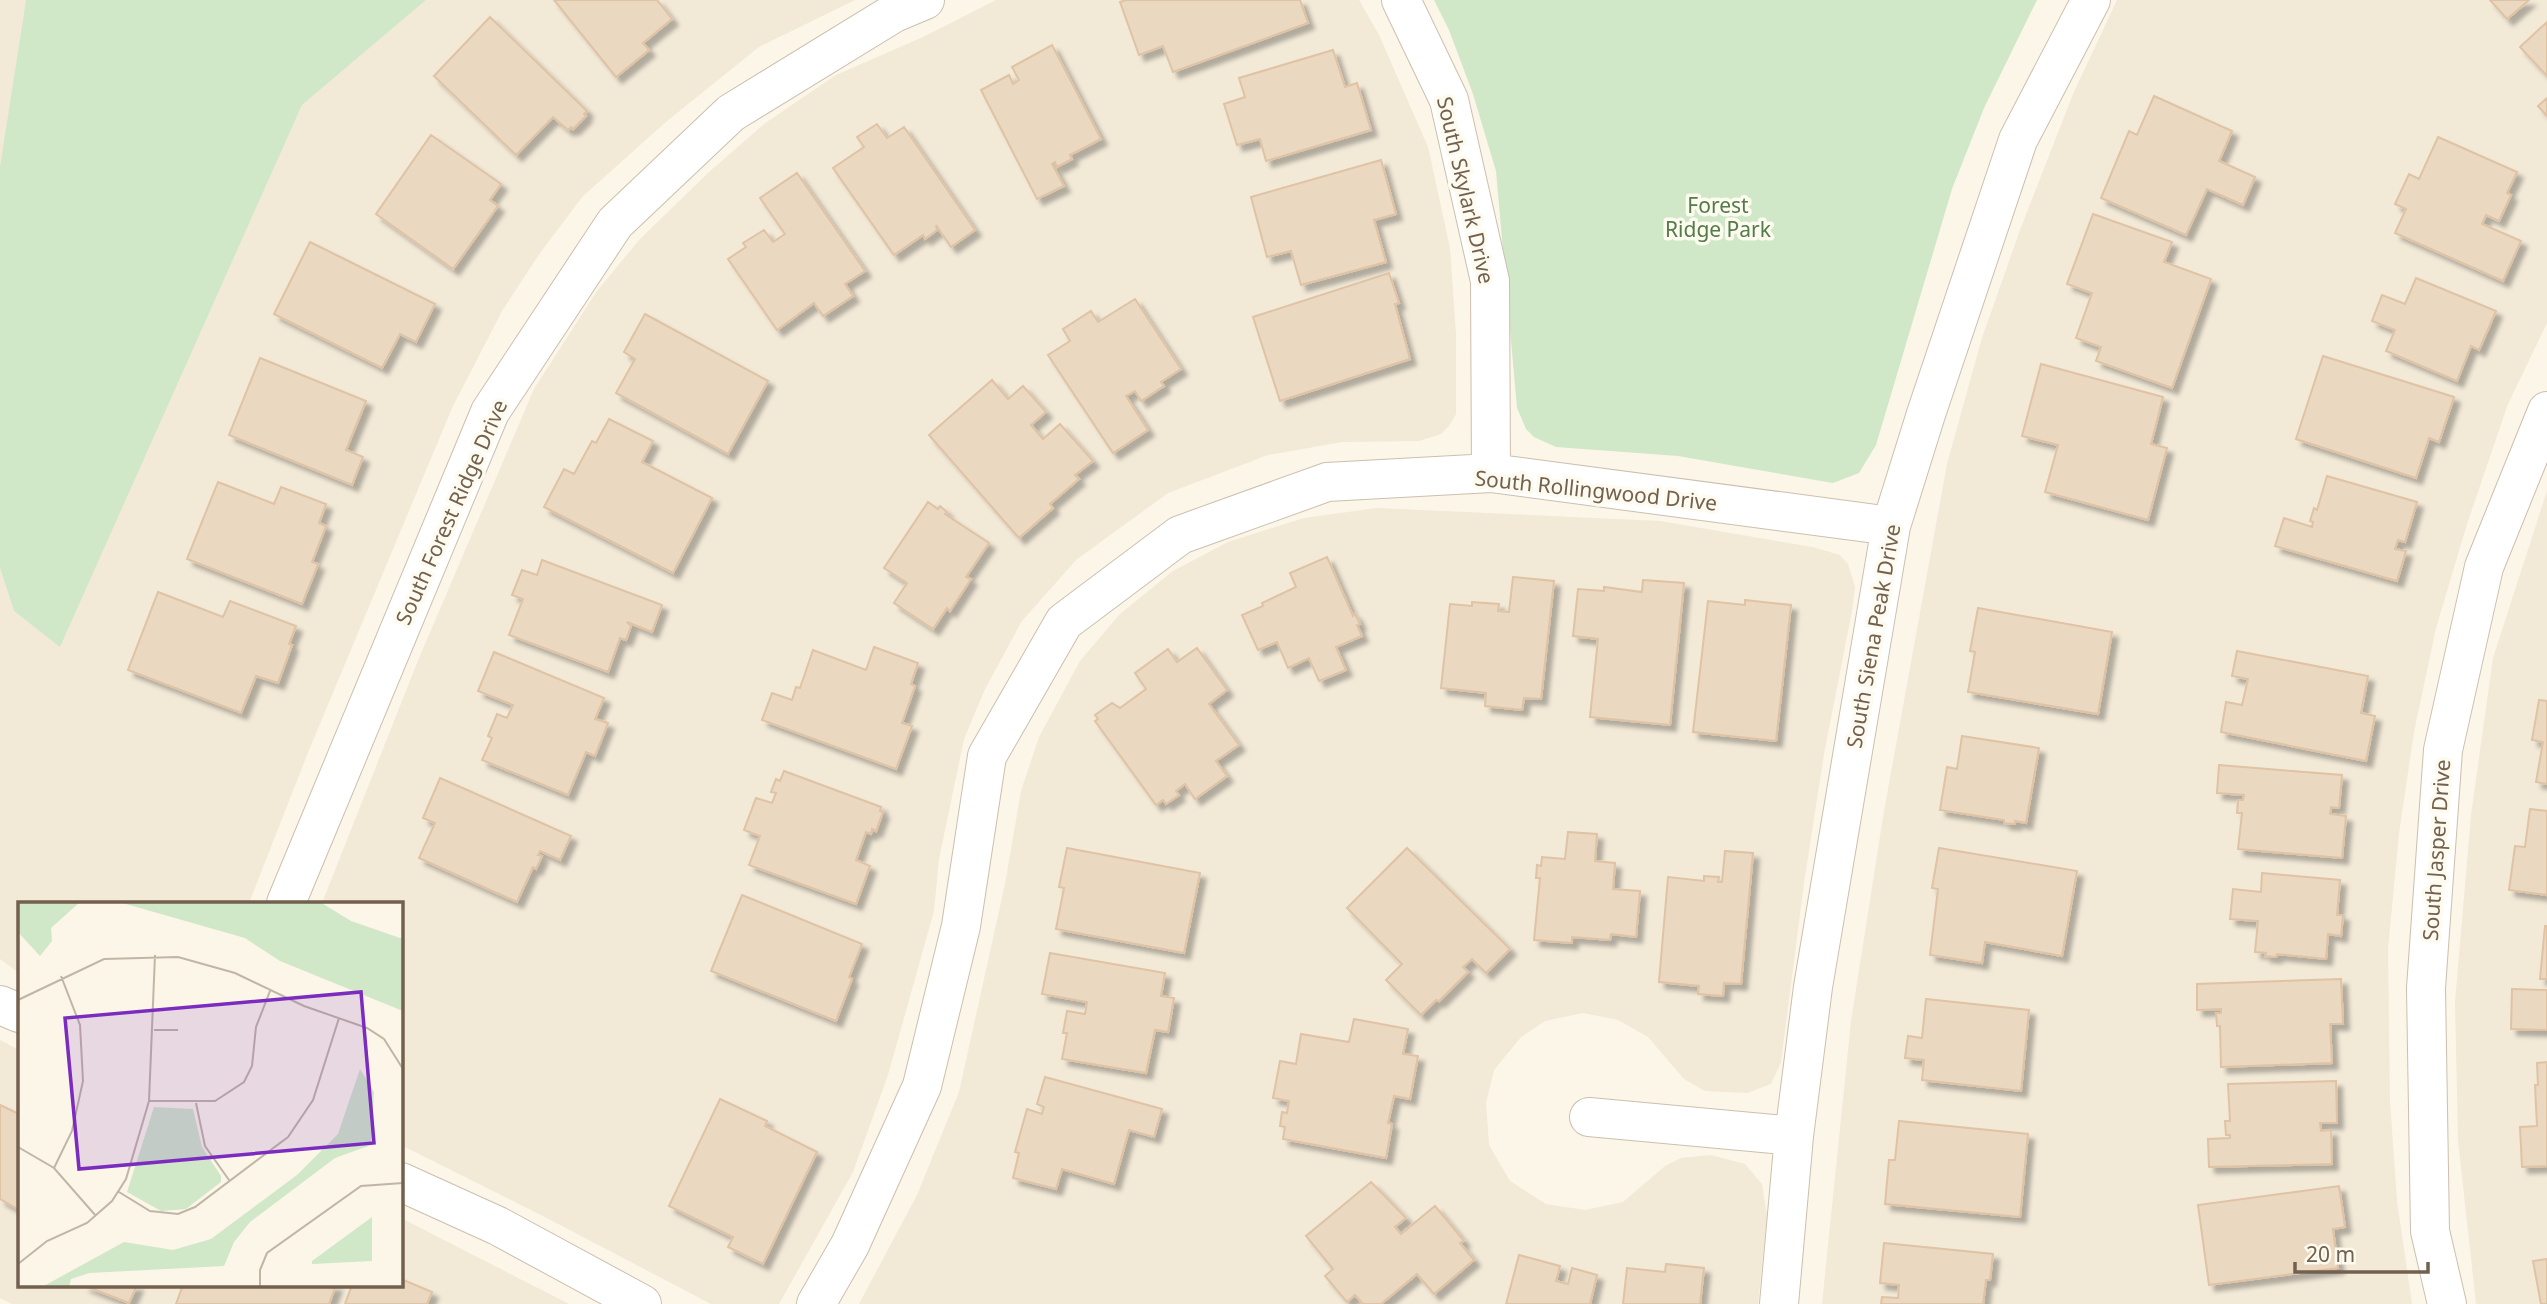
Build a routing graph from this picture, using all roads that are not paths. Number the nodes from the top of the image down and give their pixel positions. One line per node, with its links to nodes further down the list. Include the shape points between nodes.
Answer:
1 (925, 0): 7 (street, South Forest Ridge Drive, via 894,13 731,113 615,223 490,412)
2 (1401, 0): 5 (street, South Skylark Drive, via 1449,100 1490,281)
3 (2091, 0): 6 (street, South Siena Peak Drive, via 2018,140)
4 (2547, 411): 16 (street, South Jasper Drive, via 2484,567 2443,750 2426,988 2430,1231)
5 (1491, 473): 6 (street, South Rollingwood Drive); 14 (street, South Rollingwood Drive, via 1327,482 1181,535 1064,622 987,756 961,926 922,1086 850,1245)
6 (1891, 526): 11 (street, South Siena Peak Drive, via 1812,987)
7 (286, 902)
8 (0, 1004): 9 (street)
9 (18, 1013)
10 (1589, 1116): 11 (street)
11 (1794, 1136): 15 (street, South Siena Peak Drive)
12 (402, 1182): 13 (street, via 498,1226)
13 (642, 1304)
14 (816, 1304)
15 (1779, 1304)
16 (2447, 1304)

